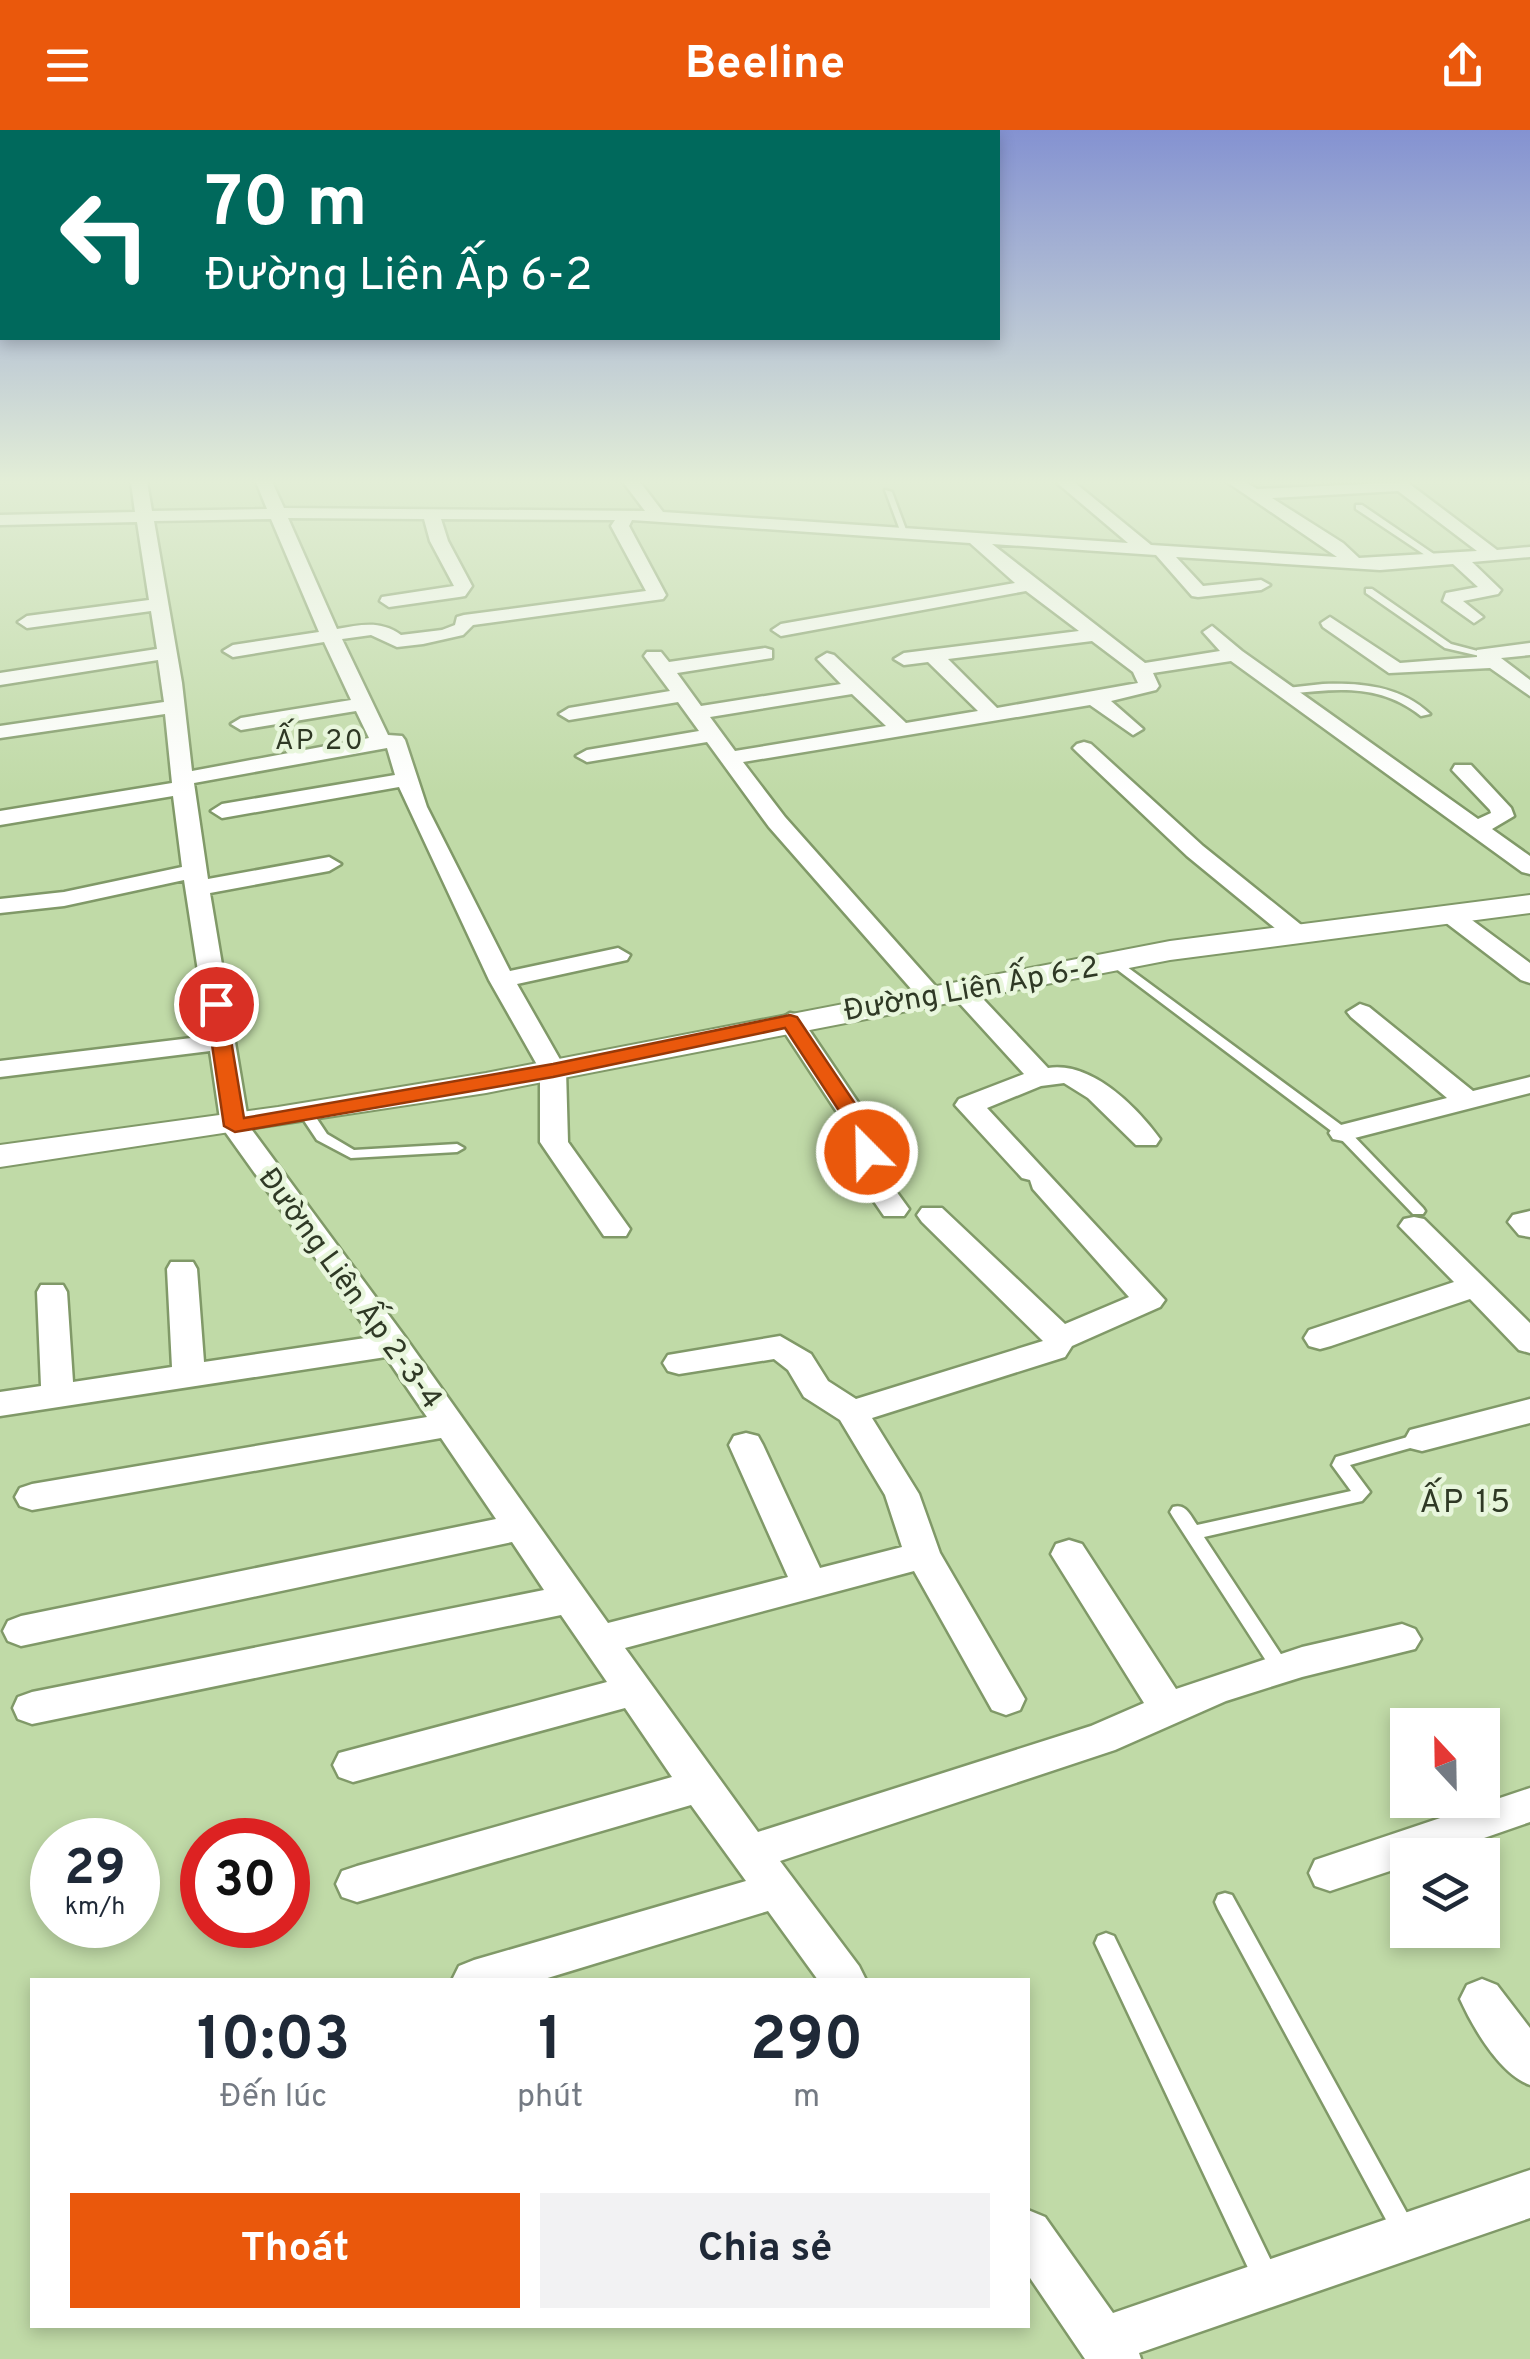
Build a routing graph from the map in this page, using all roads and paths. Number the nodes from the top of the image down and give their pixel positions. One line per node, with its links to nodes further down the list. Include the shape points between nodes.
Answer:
1 (155, 586): 12 (street, Đường Liên Ấp 2-3-4)
2 (310, 586): 19 (street)
3 (464, 586): 11 (street, via 448,595)
4 (651, 586): 19 (street, via 656,595 464,621 454,633 426,638 397,641 372,629)
5 (1025, 586): 16 (street)
6 (1032, 586): 18 (street)
7 (1192, 586): 8 (street, via 1198,592)
8 (1252, 586)
9 (1486, 586): 13 (street, via 1492,590 1452,597)
10 (1369, 591): 26 (lane, via 1448,646)
11 (388, 601)
12 (158, 606): 14 (street); 22 (street, Đường Liên Ấp 2-3-4)
13 (1474, 617)
14 (27, 622)
15 (1330, 623): 26 (street, via 1396,668)
16 (782, 630)
17 (1212, 632): 25 (street)
18 (1096, 634): 24 (street); 29 (street)
19 (332, 636): 21 (street); 35 (street)
20 (1530, 649): 26 (street)
21 (233, 651)
22 (166, 652): 30 (street); 37 (street, Đường Liên Ấp 2-3-4)
23 (765, 654): 36 (street, via 659,662)
24 (932, 655): 28 (street); 40 (street)
25 (1236, 655): 29 (street); 33 (street)
26 (1489, 658): 32 (street)
27 (827, 659): 31 (street)
28 (904, 659)
29 (1141, 669): 34 (street, via 1149,686)
30 (0, 679)
31 (857, 688): 36 (street); 43 (street)
32 (1530, 690)
33 (1287, 691): 39 (lane, via 1383,690); 55 (street)
34 (1094, 698): 40 (street); 42 (street)
35 (362, 704): 41 (street); 46 (street)
36 (690, 704): 38 (street); 45 (street)
37 (174, 706): 44 (street); 52 (street, Đường Liên Ấp 2-3-4)
38 (569, 714)
39 (1425, 714)
40 (993, 715): 43 (street)
41 (241, 724)
42 (1134, 729)
43 (902, 730): 49 (street)
44 (0, 732)
45 (712, 735): 48 (street); 49 (street)
46 (382, 743): 51 (street, via 395,740); 52 (street)
47 (1084, 748): 62 (street, via 1194,851)
48 (586, 756)
49 (730, 758): 67 (street, via 777,822)
50 (1463, 770): 55 (street, via 1500,808 1502,816)
51 (408, 779): 53 (street); 66 (street)
52 (183, 783): 54 (street); 58 (street, Đường Liên Ấp 2-3-4)
53 (222, 812)
54 (0, 818)
55 (1479, 827): 57 (street)
56 (329, 864): 58 (street)
57 (1530, 867)
58 (196, 880): 60 (street); 70 (street, Đường Liên Ấp 2-3-4)
59 (1530, 904): 61 (street, Đường Liên Ấp 6-2)
60 (0, 906)
61 (1449, 914): 62 (street, Đường Liên Ấp 6-2); 65 (street)
62 (1296, 933): 64 (street, Đường Liên Ấp 6-2)
63 (618, 955): 66 (street)
64 (1115, 962): 67 (street, Đường Liên Ấp 6-2); 78 (lane)
65 (1530, 975)
66 (502, 980): 72 (street)
67 (945, 992): 69 (street, Đường Liên Ấp 6-2); 73 (street)
68 (1360, 1012): 75 (street)
69 (790, 1021): 72 (street, Đường Liên Ấp 6-2); 82 (street, via 862,1129 874,1181)
70 (222, 1042): 71 (street); 77 (street, Đường Liên Ấp 2-3-4)
71 (0, 1069)
72 (553, 1070): 76 (street, Đường Liên Ấp 6-2); 86 (street, via 554,1142)
73 (1042, 1078): 79 (street, via 1062,1074 1081,1081); 91 (street, via 969,1105 1149,1300)
74 (1530, 1085): 75 (street)
75 (1469, 1101): 78 (street)
76 (306, 1113): 77 (street, Đường Liên Ấp 6-2); 80 (lane, via 322,1137 352,1154)
77 (235, 1126): 81 (street, Đường Liên Ấp 6-2); 94 (street, Đường Liên Ấp 2-3-4)
78 (1344, 1133): 84 (lane)
79 (1146, 1138)
80 (457, 1148)
81 (0, 1156)
82 (894, 1210)
83 (932, 1215): 91 (street)
84 (1416, 1218): 89 (street)
85 (1530, 1220): 87 (street, via 1523,1222)
86 (615, 1228)
87 (1530, 1228)
88 (182, 1269): 96 (street)
89 (1476, 1286): 92 (street); 93 (street)
90 (52, 1292): 97 (street)
91 (1061, 1338): 100 (street, via 1054,1349 1004,1367)
92 (1320, 1338)
93 (1530, 1342)
94 (394, 1345): 96 (street); 101 (street, Đường Liên Ấp 2-3-4)
95 (679, 1363): 100 (street, via 783,1348 816,1389)
96 (189, 1375): 97 (street)
97 (58, 1395): 98 (street)
98 (0, 1404)
99 (1530, 1411): 102 (street)
100 (852, 1412): 108 (street, via 902,1494)
101 (449, 1425): 104 (street); 106 (street, Đường Liên Ấp 2-3-4)
102 (1422, 1439): 107 (lane, via 1342,1461 1361,1492 1356,1496)
103 (746, 1445): 110 (street)
104 (32, 1496)
105 (1179, 1512): 107 (lane)
106 (519, 1527): 111 (street, Đường Liên Ấp 2-3-4); 112 (street)
107 (1195, 1532): 115 (lane)
108 (923, 1554): 110 (street); 117 (street)
109 (1069, 1554): 119 (street)
110 (810, 1585): 114 (street)
111 (569, 1599): 114 (street, Đường Liên Ấp 2-3-4); 118 (street)
112 (21, 1631)
113 (1402, 1639): 115 (street)
114 (598, 1642): 116 (street, Đường Liên Ấp 2-3-4)
115 (1281, 1668): 119 (street)
116 (632, 1691): 120 (street); 121 (street, Đường Liên Ấp 2-3-4)
117 (1006, 1699)
118 (32, 1708)
119 (1168, 1710): 123 (street, via 1101,1739)
120 (353, 1766)
121 (700, 1786): 123 (street, Đường Liên Ấp 2-3-4); 125 (street)
122 (1530, 1805): 124 (street)
123 (751, 1852): 126 (street, Đường Liên Ấp 2-3-4)
124 (1330, 1873)
125 (357, 1884)
126 (778, 1890): 129 (street); 130 (street, Đường Liên Ấp 2-3-4)
127 (1225, 1902): 134 (lane)
128 (1106, 1943): 136 (lane)
129 (481, 1978)
130 (843, 1978)
131 (1482, 1999): 132 (street)
132 (1530, 2064)
133 (1530, 2194): 134 (street)
134 (1408, 2236): 136 (street)
135 (1030, 2237): 137 (street)
136 (1268, 2284): 137 (street)
137 (1109, 2350)

